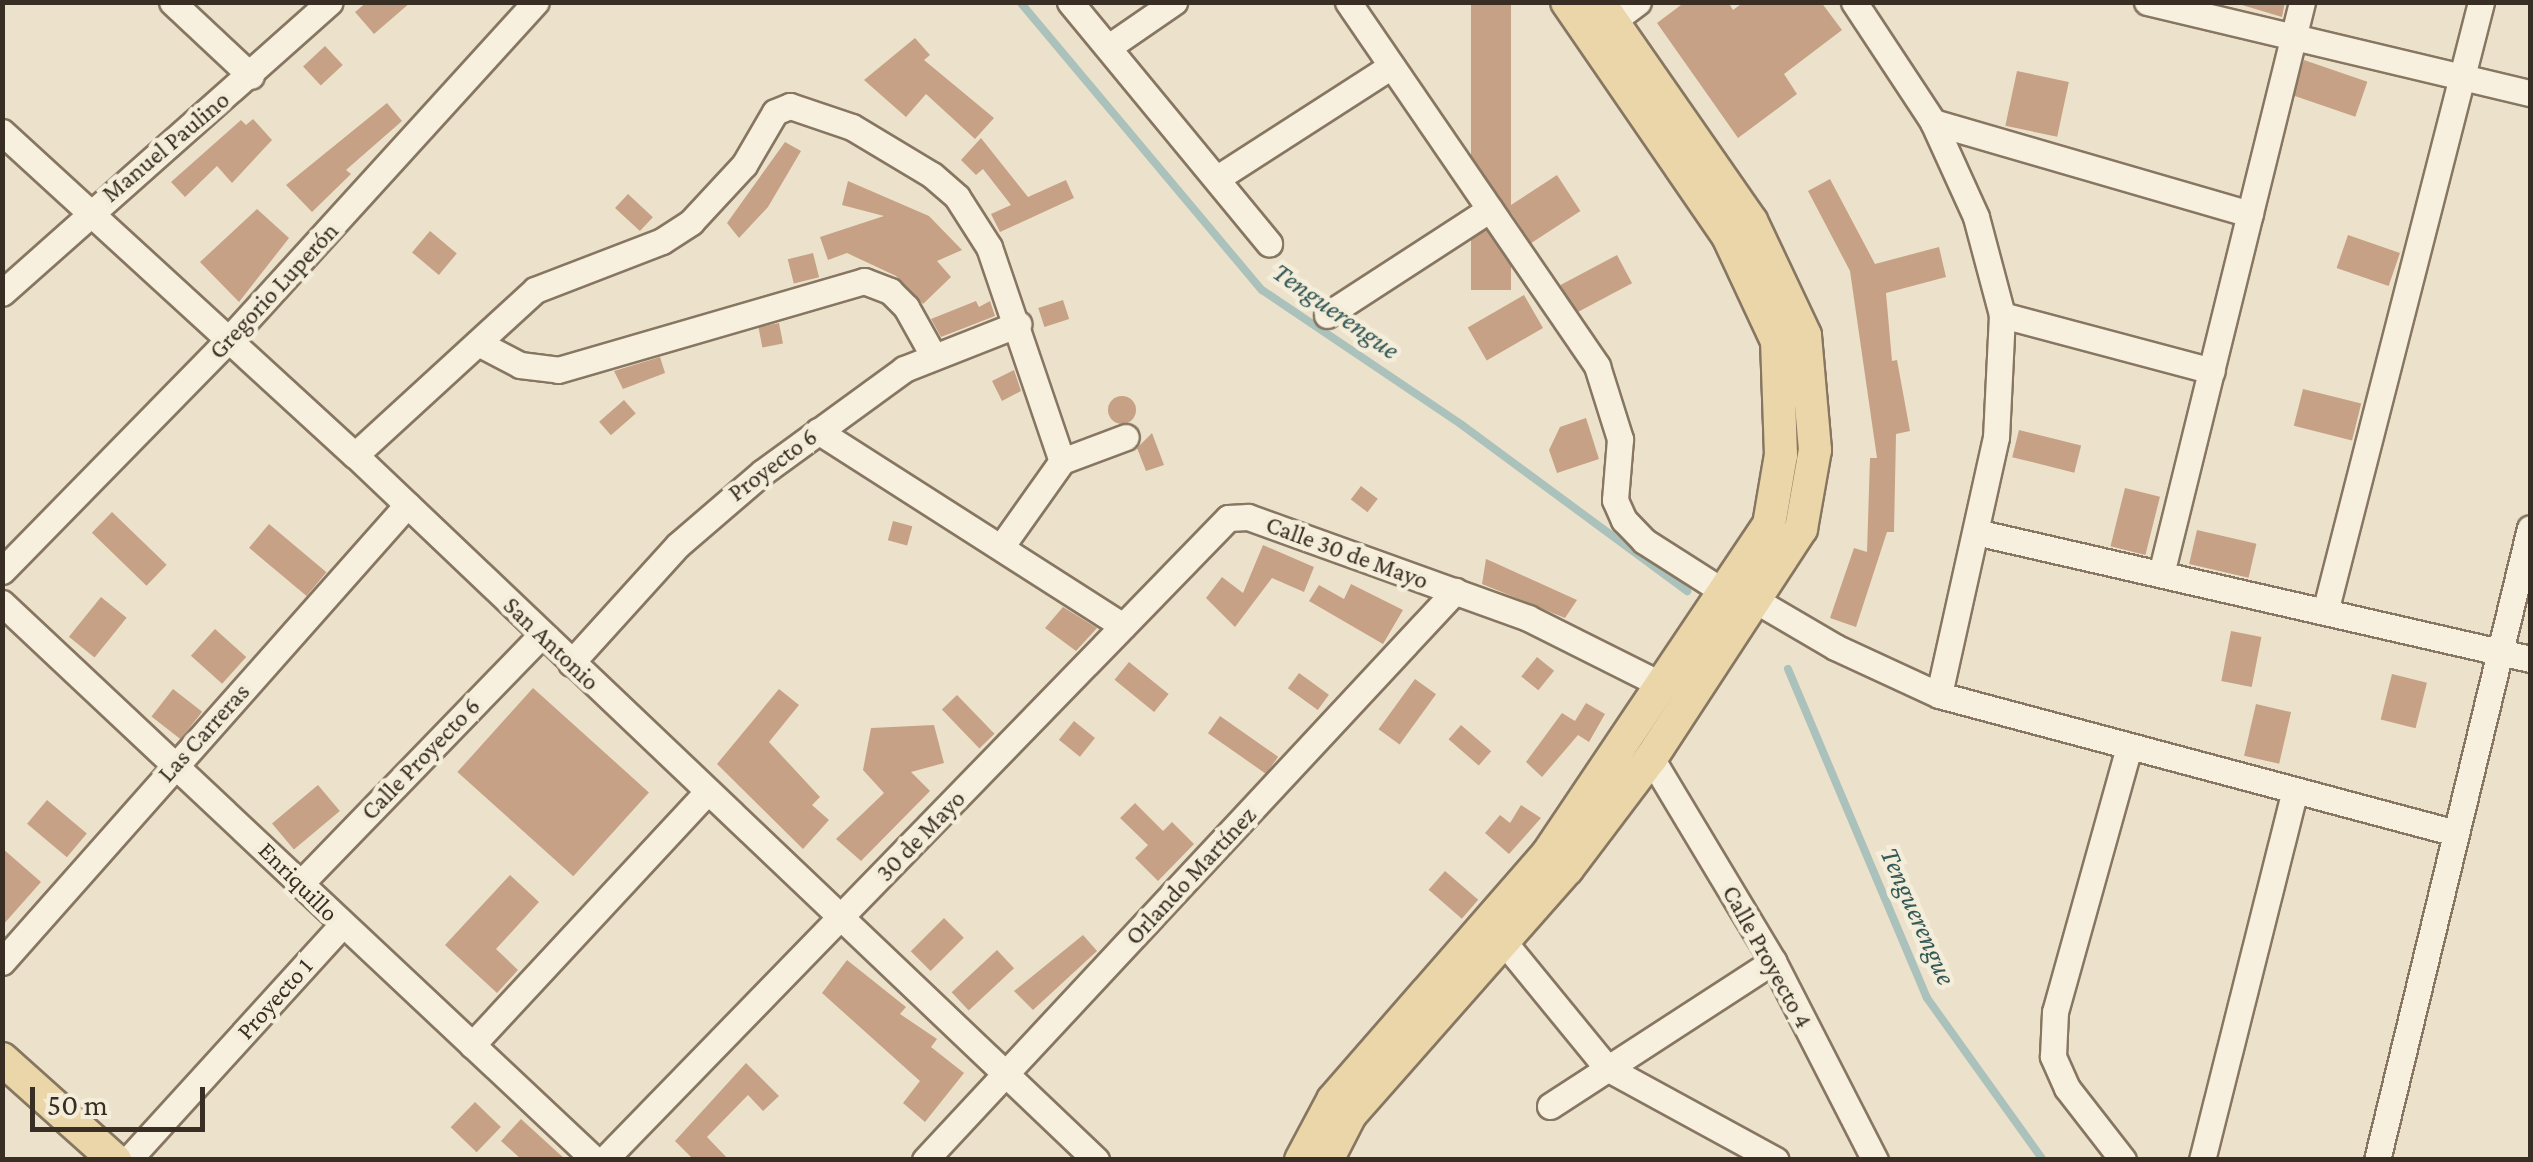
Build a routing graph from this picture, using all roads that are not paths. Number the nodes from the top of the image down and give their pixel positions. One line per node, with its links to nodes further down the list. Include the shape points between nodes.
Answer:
1 (172, 2): 16 (street)
2 (330, 2): 16 (street, Manuel Paulino)
3 (536, 2): 30 (street, Gregorio Luperón)
4 (1070, 2): 14 (street)
5 (1174, 2): 14 (street)
6 (1348, 2): 15 (street)
7 (1567, 2): 12 (main road)
8 (1854, 2): 19 (street)
9 (2148, 2): 13 (street)
10 (2302, 2): 13 (street)
11 (2480, 2): 17 (street)
12 (1610, 16): 46 (main road, via 1777,341 1781,455 1769,526)
13 (2294, 37): 17 (street); 24 (street)
14 (1110, 46): 21 (street)
15 (1391, 66): 21 (street); 22 (street)
16 (251, 76): 23 (street, Manuel Paulino)
17 (2462, 76): 18 (street); 48 (street)
18 (2530, 92)
19 (1934, 122): 24 (street); 28 (street, via 1976,217)
20 (2, 132): 23 (street, San Antonio)
21 (1219, 177): 25 (street)
22 (1490, 209): 27 (street); 46 (street, via 1597,366 1613,401 1620,439 1615,500 1624,520 1644,541)
23 (89, 212): 26 (street, Manuel Paulino); 30 (street, San Antonio)
24 (2250, 214): 33 (street)
25 (1270, 243)
26 (2, 293)
27 (1327, 315)
28 (2002, 316): 33 (street); 41 (street, via 1996,436)
29 (1018, 324): 31 (street, via 989,248 957,198 852,127 790,106 775,112 744,165 691,222 662,241 549,281); 32 (street, Proyecto 6); 37 (street)
30 (229, 339): 36 (street, San Antonio); 43 (street, Gregorio Luperón)
31 (478, 343): 32 (street, via 520,365 558,370 864,281 890,291 906,307); 36 (street)
32 (934, 357): 34 (street, Proyecto 6, via 904,369)
33 (2212, 372): 44 (street)
34 (818, 431): 42 (street); 53 (street, Proyecto 6, via 692,531)
35 (1126, 438): 37 (street)
36 (355, 454): 38 (street, San Antonio)
37 (1062, 461): 42 (street)
38 (407, 505): 50 (street, San Antonio); 58 (street, Las Carreras)
39 (1238, 514): 45 (street, Calle 30 de Mayo); 49 (street, 30 de Mayo)
40 (2530, 528): 51 (street)
41 (1980, 533): 44 (street); 55 (street)
42 (1003, 544): 49 (street)
43 (2, 571)
44 (2161, 574): 48 (street)
45 (1455, 592): 54 (street, Calle 30 de Mayo, via 1574,636); 71 (street, Orlando Martínez)
46 (1740, 596): 54 (main road); 55 (street); 57 (main road)
47 (2, 603): 58 (street, Enriquillo)
48 (2325, 612): 51 (street)
49 (1123, 626): 63 (street, 30 de Mayo)
50 (541, 635): 53 (street, San Antonio); 62 (street, Calle Proyecto 6)
51 (2499, 651): 52 (street); 61 (street)
52 (2530, 659)
53 (571, 664): 60 (street, San Antonio)
54 (1662, 685): 80 (main road, via 1549,852 1333,1100)
55 (1939, 694): 56 (street)
56 (2129, 747): 59 (street); 83 (street, via 2055,1012 2053,1056 2067,1088)
57 (1651, 758): 65 (main road); 66 (street, Calle Proyecto 4)
58 (177, 764): 62 (street, Enriquillo); 67 (street, Las Carreras)
59 (2295, 790): 61 (street); 84 (street)
60 (706, 793): 63 (street, San Antonio); 68 (street)
61 (2456, 833): 85 (street)
62 (302, 883): 64 (street, Enriquillo)
63 (842, 918): 71 (street, San Antonio); 77 (street, 30 de Mayo)
64 (341, 926): 68 (street, Enriquillo); 75 (street, Proyecto 1)
65 (1504, 942): 70 (street); 81 (main road, via 1350,1115)
66 (1773, 961): 70 (street); 73 (street, Calle Proyecto 4)
67 (2, 962)
68 (472, 1045): 76 (street, Enriquillo)
69 (2, 1059): 74 (main road)
70 (1608, 1068): 72 (street); 82 (street)
71 (1006, 1075): 78 (street, Orlando Martínez); 79 (street, San Antonio)
72 (1550, 1106)
73 (1870, 1158)
74 (114, 1160)
75 (128, 1160)
76 (594, 1160)
77 (604, 1160)
78 (925, 1160)
79 (1096, 1160)
80 (1301, 1160)
81 (1327, 1160)
82 (1776, 1160)
83 (2123, 1160)
84 (2202, 1160)
85 (2378, 1160)

